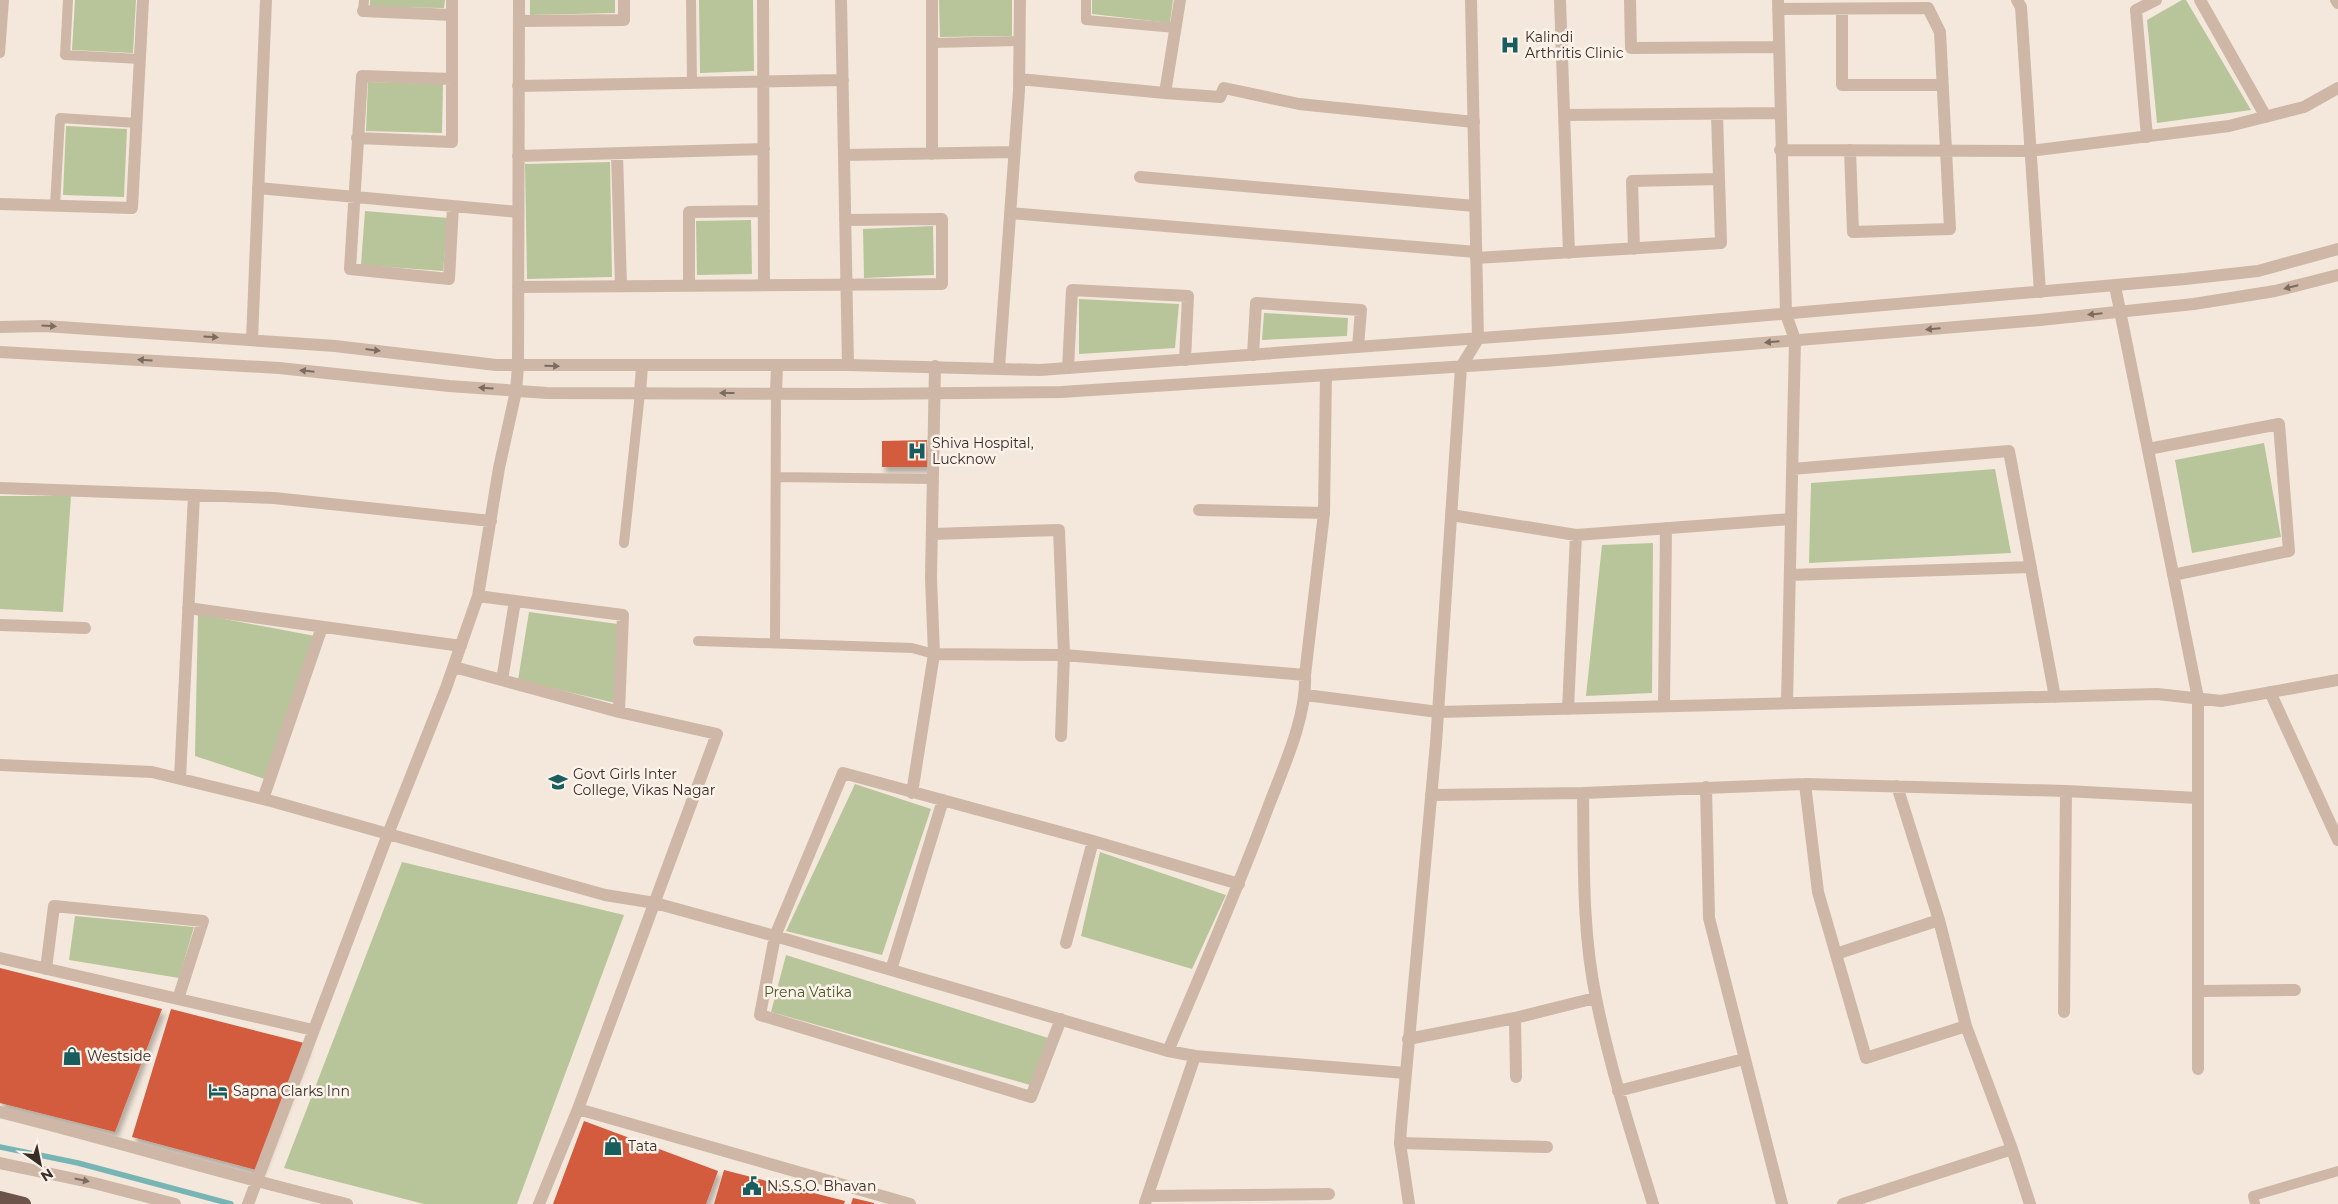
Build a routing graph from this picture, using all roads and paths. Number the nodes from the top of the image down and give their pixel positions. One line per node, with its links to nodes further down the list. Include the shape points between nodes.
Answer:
1 (4, 0): 30 (lane)
2 (68, 0): 31 (lane, via 65,55)
3 (143, 0): 31 (street)
4 (266, 0): 61 (street)
5 (452, 0): 24 (street)
6 (519, 0): 25 (street)
7 (624, 0): 25 (street, via 624,20)
8 (691, 0): 36 (lane)
9 (763, 0): 35 (street)
10 (841, 0): 34 (street)
11 (932, 0): 28 (street)
12 (1020, 0): 27 (street)
13 (1086, 0): 26 (lane, via 1086,20)
14 (1180, 0): 26 (street)
15 (1472, 0): 45 (street)
16 (1560, 0): 43 (street)
17 (1630, 0): 29 (street, via 1631,48)
18 (2017, 0): 53 (street, via 2021,7)
19 (2156, 0): 47 (street, via 2136,10)
20 (2200, 0): 44 (street)
21 (1778, 5): 23 (street); 29 (street)
22 (364, 6): 24 (street)
23 (1842, 9): 37 (street, via 1928,8 1940,32); 37 (street, via 1842,85)
24 (452, 15): 32 (street)
25 (518, 21): 38 (street)
26 (1175, 28): 40 (street)
27 (1020, 41): 28 (lane); 33 (street)
28 (932, 43): 56 (street)
29 (1779, 47): 41 (street)
30 (0, 53)
31 (140, 59): 46 (street)
32 (452, 79): 48 (street, via 362,76); 48 (street, via 452,142)
33 (1019, 79): 40 (street); 54 (street)
34 (843, 80): 35 (street); 57 (street)
35 (765, 82): 36 (street); 49 (street)
36 (692, 83): 38 (street)
37 (1942, 85): 52 (street)
38 (518, 86): 58 (street)
39 (2338, 88): 44 (street, via 2304,107)
40 (1165, 93): 45 (street, via 1220,97 1224,88 1299,104)
41 (1780, 113): 42 (street); 50 (street)
42 (1717, 114): 43 (street); 60 (street)
43 (1564, 115): 73 (street)
44 (2266, 117): 47 (street, via 2229,126)
45 (1474, 122): 66 (street)
46 (137, 123): 64 (street, via 132,208); 64 (lane, via 60,118)
47 (2148, 137): 53 (street)
48 (357, 138): 62 (street)
49 (764, 149): 55 (street); 67 (street)
50 (1780, 150): 51 (street); 84 (street)
51 (1850, 150): 52 (street); 52 (street, via 1853,232 1950,229)
52 (1946, 150): 53 (street)
53 (2030, 150): 82 (street)
54 (1014, 152): 56 (street); 69 (street)
55 (617, 154): 58 (street); 79 (street)
56 (932, 154): 57 (street)
57 (844, 155): 70 (street)
58 (518, 156): 68 (street)
59 (1140, 177): 66 (street)
60 (1719, 179): 71 (street, via 1721,243); 71 (street, via 1632,182)
61 (258, 188): 62 (street); 87 (street)
62 (353, 197): 65 (street); 65 (street, via 350,269 449,279)
63 (0, 204): 64 (street)
64 (55, 206)
65 (453, 206): 68 (street)
66 (1475, 206): 74 (street)
67 (764, 211): 77 (street, via 689,212); 78 (street)
68 (518, 212): 81 (street)
69 (1010, 212): 74 (street); 99 (street)
70 (845, 220): 76 (street); 76 (street, via 942,219 942,284)
71 (1634, 249): 73 (street)
72 (2338, 249): 80 (street, via 2258,271)
73 (1569, 252): 74 (street)
74 (1476, 255): 86 (street)
75 (2338, 275): 83 (street, one-way to 83, via 2266,293)
76 (847, 284): 78 (street); 93 (street)
77 (689, 285): 78 (street); 79 (street)
78 (764, 285)
79 (621, 286): 81 (street)
80 (2115, 286): 82 (street); 83 (street)
81 (518, 287): 94 (street)
82 (2040, 292): 84 (street)
83 (2121, 311): 88 (street, one-way to 88); 106 (street)
84 (1786, 314): 86 (street); 88 (street)
85 (0, 327): 87 (street, one-way to 87, via 45,326)
86 (1478, 339): 89 (street); 98 (street)
87 (252, 340): 94 (street, one-way to 94)
88 (1795, 340): 98 (street, one-way to 98); 107 (street)
89 (1358, 347): 91 (street); 91 (street, via 1361,310 1256,303)
90 (0, 352): 102 (street, one-way to 90, via 279,368)
91 (1253, 355): 92 (street)
92 (1185, 360): 100 (street); 100 (street, via 1188,296 1072,290)
93 (848, 365): 96 (street); 97 (street)
94 (518, 366): 95 (street, one-way to 95); 102 (street)
95 (642, 366): 96 (street); 103 (street)
96 (777, 366): 104 (street)
97 (935, 366): 99 (street); 105 (street)
98 (1461, 367): 101 (street); 114 (street)
99 (999, 368): 100 (street)
100 (1068, 368)
101 (1326, 375): 105 (street, via 1061,392); 113 (street)
102 (516, 391): 103 (street); 116 (street)
103 (640, 393): 104 (street, one-way to 103); 120 (lane)
104 (776, 393): 105 (street); 108 (lane)
105 (935, 393): 109 (street)
106 (2148, 449): 123 (street); 123 (street, via 2279,424 2289,552)
107 (1792, 469): 115 (street); 121 (street, via 2009,450)
108 (776, 477): 109 (lane); 131 (lane)
109 (933, 480): 118 (street)
110 (0, 488): 111 (street)
111 (194, 495): 116 (street, via 274,498); 126 (street)
112 (1199, 510): 113 (street)
113 (1324, 513): 136 (street)
114 (1451, 515): 119 (street); 147 (street)
115 (1791, 518): 117 (street); 122 (street)
116 (491, 521): 124 (street)
117 (1666, 528): 119 (street); 144 (street)
118 (932, 534): 133 (street); 134 (street, via 1059,530)
119 (1576, 535): 145 (street)
120 (624, 543)
121 (2031, 567): 122 (street); 141 (street)
122 (1790, 575): 143 (street)
123 (2173, 575): 142 (street)
124 (478, 596): 125 (street); 132 (street)
125 (515, 601): 137 (street); 146 (street, via 623,614)
126 (188, 608): 128 (street); 150 (street)
127 (0, 625): 129 (street)
128 (322, 627): 132 (street); 158 (street)
129 (85, 628)
130 (698, 641): 131 (lane)
131 (775, 643): 133 (lane, via 912,648)
132 (460, 646): 135 (street)
133 (934, 654): 134 (street); 155 (street)
134 (1064, 655): 136 (street); 148 (street)
135 (454, 666): 137 (street); 162 (street)
136 (1305, 675): 140 (street)
137 (502, 680): 146 (street)
138 (2338, 680): 139 (street)
139 (2270, 692): 142 (street, via 2221,701); 161 (street)
140 (1306, 695): 147 (street); 165 (street, via 1280,778)
141 (2055, 697): 142 (street, via 2157,694); 143 (street)
142 (2198, 698): 159 (street)
143 (1787, 703): 144 (street)
144 (1664, 706): 145 (street)
145 (1568, 709): 147 (street)
146 (619, 712): 166 (street, via 717,734)
147 (1438, 712): 157 (street)
148 (1061, 736)
149 (0, 765): 150 (street, via 152,772)
150 (180, 778): 158 (street)
151 (1805, 784): 152 (street); 153 (street); 170 (street, via 1818,892)
152 (1897, 786): 154 (street); 167 (street)
153 (1706, 787): 156 (street); 186 (street, via 1709,918)
154 (2066, 791): 159 (street); 178 (street)
155 (912, 793): 160 (street); 168 (street, via 843,773)
156 (1582, 793): 157 (street); 176 (street, via 1586,933)
157 (1430, 795): 183 (street)
158 (263, 798): 162 (street)
159 (2198, 798): 175 (street)
160 (943, 800): 164 (street); 173 (street)
161 (2335, 824): 163 (street)
162 (388, 834): 166 (street, via 604,895); 182 (street)
163 (2338, 840)
164 (1093, 841): 165 (street); 169 (street)
165 (1239, 884): 184 (street)
166 (654, 903): 168 (street); 191 (street)
167 (1939, 920): 170 (street); 181 (street)
168 (775, 936): 173 (street); 180 (street, via 760,1015 1031,1097)
169 (1066, 943)
170 (1836, 954): 181 (street, via 1866,1058)
171 (0, 958): 172 (street)
172 (46, 969): 177 (street); 177 (street, via 54,906 204,921)
173 (891, 970): 180 (street)
174 (2295, 990): 175 (street)
175 (2198, 991): 187 (street)
176 (1595, 998): 179 (street); 190 (street)
177 (178, 999): 182 (street)
178 (2064, 1012)
179 (1515, 1018): 183 (street); 189 (street)
180 (1061, 1019): 184 (street)
181 (1966, 1026): 195 (street)
182 (313, 1030): 198 (street)
183 (1408, 1039): 188 (street)
184 (1168, 1051): 185 (street)
185 (1195, 1056): 188 (street); 201 (street)
186 (1744, 1059): 190 (street); 210 (street)
187 (2198, 1069)
188 (1405, 1073): 193 (street)
189 (1516, 1077)
190 (1618, 1091): 209 (street)
191 (578, 1109): 206 (street); 207 (street)
192 (0, 1112): 198 (street, via 105,1138)
193 (1400, 1143): 194 (street); 208 (street)
194 (1547, 1147)
195 (2012, 1149): 211 (street); 212 (street)
196 (0, 1163): 204 (street, one-way to 204)
197 (2338, 1171): 213 (lane, via 2253,1196)
198 (256, 1182): 202 (street); 205 (street)
199 (1328, 1194): 201 (street)
200 (0, 1198): 203 (highway)
201 (1146, 1200)
202 (248, 1201)
203 (24, 1204)
204 (175, 1204)
205 (347, 1204)
206 (539, 1204)
207 (910, 1204)
208 (1410, 1204)
209 (1653, 1204)
210 (1782, 1204)
211 (1843, 1204)
212 (2030, 1204)
213 (2255, 1204)

